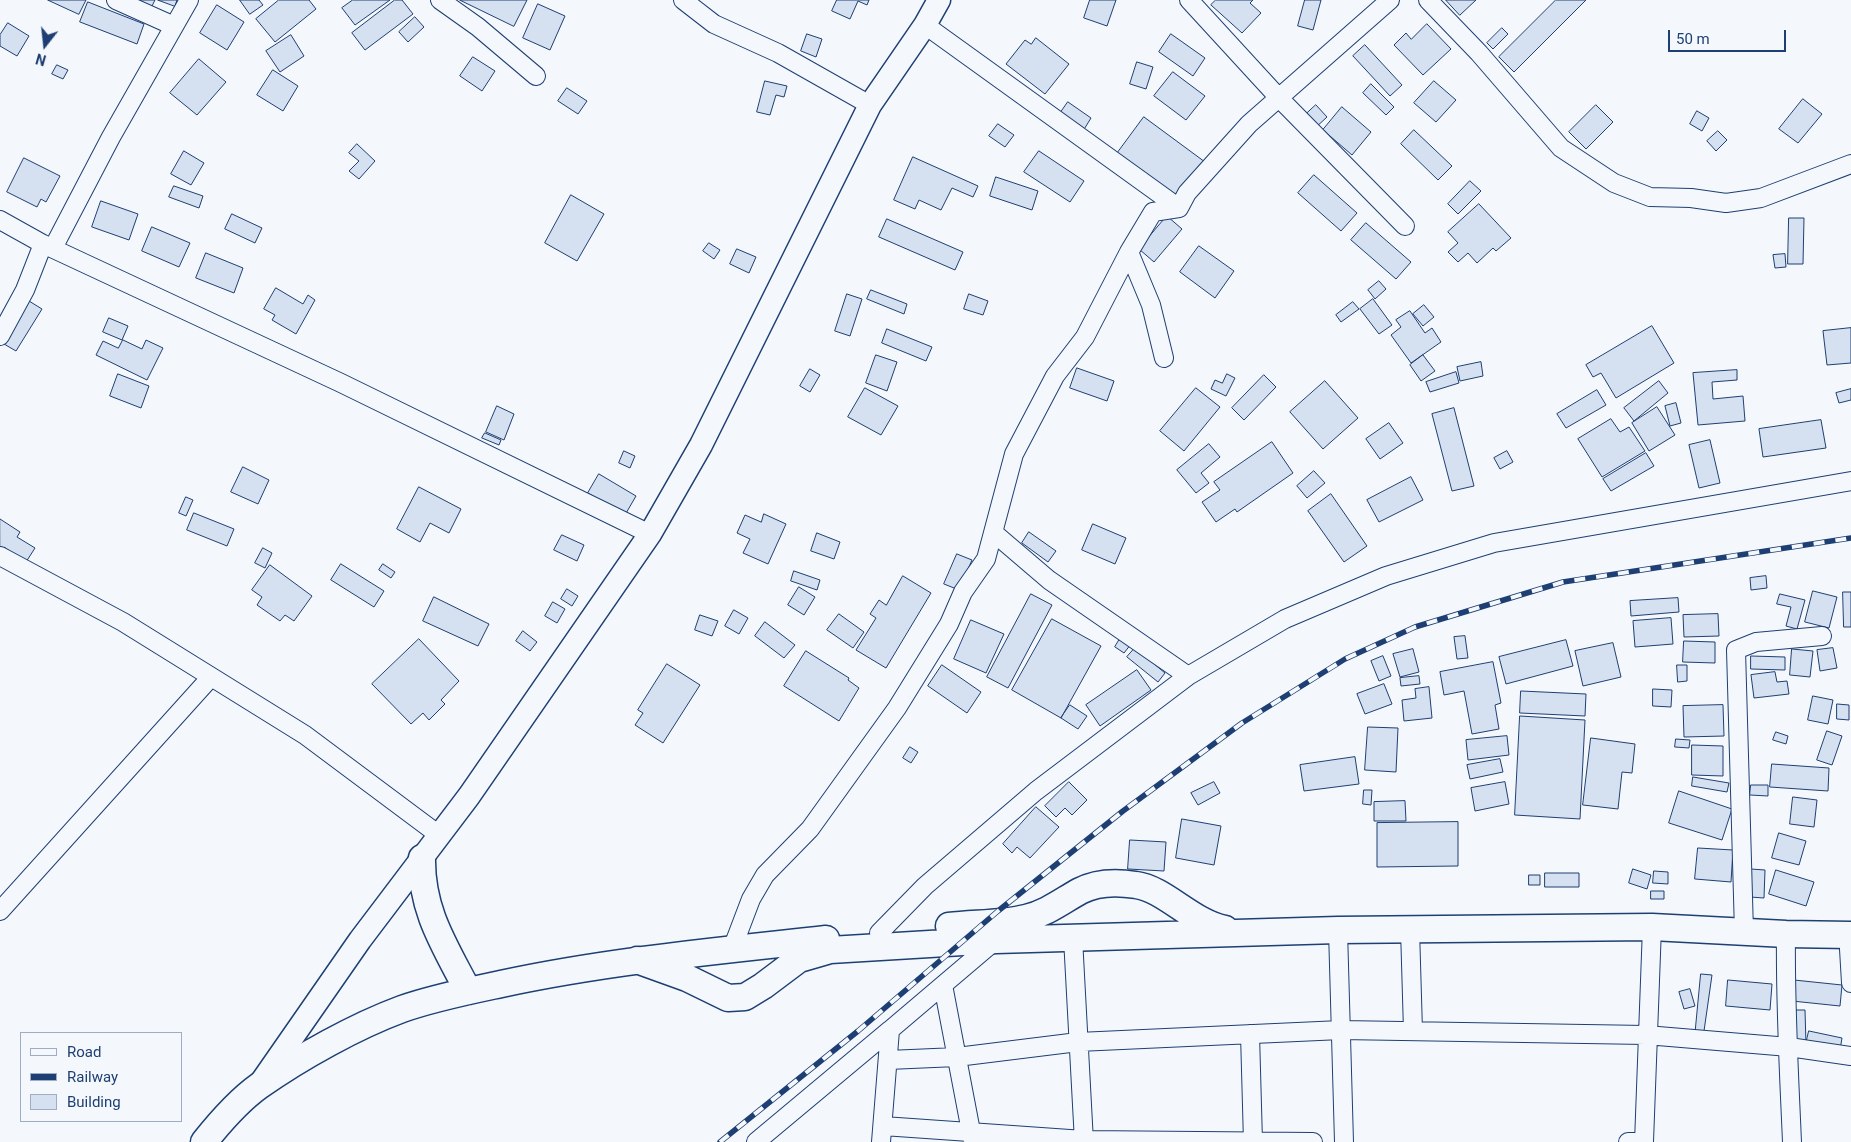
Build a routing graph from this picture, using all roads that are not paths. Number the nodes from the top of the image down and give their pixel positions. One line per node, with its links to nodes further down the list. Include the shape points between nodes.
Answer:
1 (116, 0): 10 (street)
2 (189, 0): 10 (street)
3 (440, 0): 11 (street)
4 (683, 0): 13 (street, via 714,24 778,53)
5 (939, 0): 9 (main road)
6 (1189, 0): 12 (street)
7 (1390, 0): 12 (street)
8 (1428, 0): 14 (street, via 1479,53 1561,148 1614,183 1650,197 1726,202 1761,198)
9 (925, 25): 13 (main road); 15 (street)
10 (174, 26): 18 (street)
11 (536, 76)
12 (1279, 98): 15 (street, via 1249,124 1186,193); 17 (street)
13 (870, 105): 24 (main road, via 701,445)
14 (1851, 164)
15 (1179, 208): 19 (street, via 1153,212)
16 (0, 220): 18 (street)
17 (1405, 226)
18 (48, 246): 20 (street); 24 (street, via 349,387)
19 (1129, 252): 21 (street, via 1151,305); 23 (street, via 1085,336 1055,376 1014,454)
20 (0, 336)
21 (1164, 358)
22 (1851, 480): 27 (street, via 1494,543 1386,576 1285,619)
23 (994, 533): 27 (street, via 1049,580); 42 (street, via 986,559 963,592 949,624 897,708 810,829 765,875 751,900)
24 (650, 534): 29 (main road, via 475,788)
25 (0, 556): 28 (street, via 123,622)
26 (1822, 636): 35 (street, via 1756,642 1736,650)
27 (1188, 676): 36 (street, via 1036,791 925,886)
28 (211, 677): 29 (street, via 305,735); 31 (street)
29 (439, 835): 30 (main road)
30 (422, 858): 46 (highway, via 421,882 426,902); 57 (main road)
31 (0, 911)
32 (1652, 927): 33 (highway); 35 (highway); 51 (street)
33 (1410, 929): 34 (highway); 49 (street)
34 (1338, 930): 37 (highway); 48 (street)
35 (1744, 932): 38 (highway)
36 (879, 933): 37 (highway, via 1025,918 1044,913 1081,890 1100,884 1120,883 1153,890 1195,918); 42 (highway)
37 (1240, 933): 40 (highway)
38 (1786, 934): 39 (highway); 53 (street)
39 (1851, 935): 44 (street)
40 (1073, 938): 41 (highway); 52 (street)
41 (996, 940): 43 (highway, via 830,950 799,959 744,997 728,998 687,978); 45 (street)
42 (732, 949): 43 (highway)
43 (637, 960): 46 (highway)
44 (1851, 983)
45 (943, 985): 47 (street); 55 (street)
46 (468, 991): 57 (highway, via 403,1009 343,1036)
47 (890, 1030): 56 (street); 62 (street)
48 (1341, 1030): 49 (street); 50 (street); 65 (street)
49 (1413, 1031): 51 (street)
50 (1250, 1034): 52 (street); 63 (street)
51 (1646, 1035): 53 (street); 67 (street)
52 (1078, 1042): 55 (street); 60 (street)
53 (1788, 1047): 54 (street); 68 (street)
54 (1851, 1056)
55 (957, 1057): 56 (street); 59 (street)
56 (888, 1060): 58 (street)
57 (258, 1086): 61 (highway, via 223,1118)
58 (882, 1134): 59 (street)
59 (973, 1137): 60 (street)
60 (1084, 1141): 63 (street)
61 (204, 1142)
62 (756, 1142)
63 (1253, 1142): 64 (street)
64 (1313, 1142)
65 (1344, 1142)
66 (1628, 1142): 67 (street)
67 (1644, 1142)
68 (1792, 1142)

